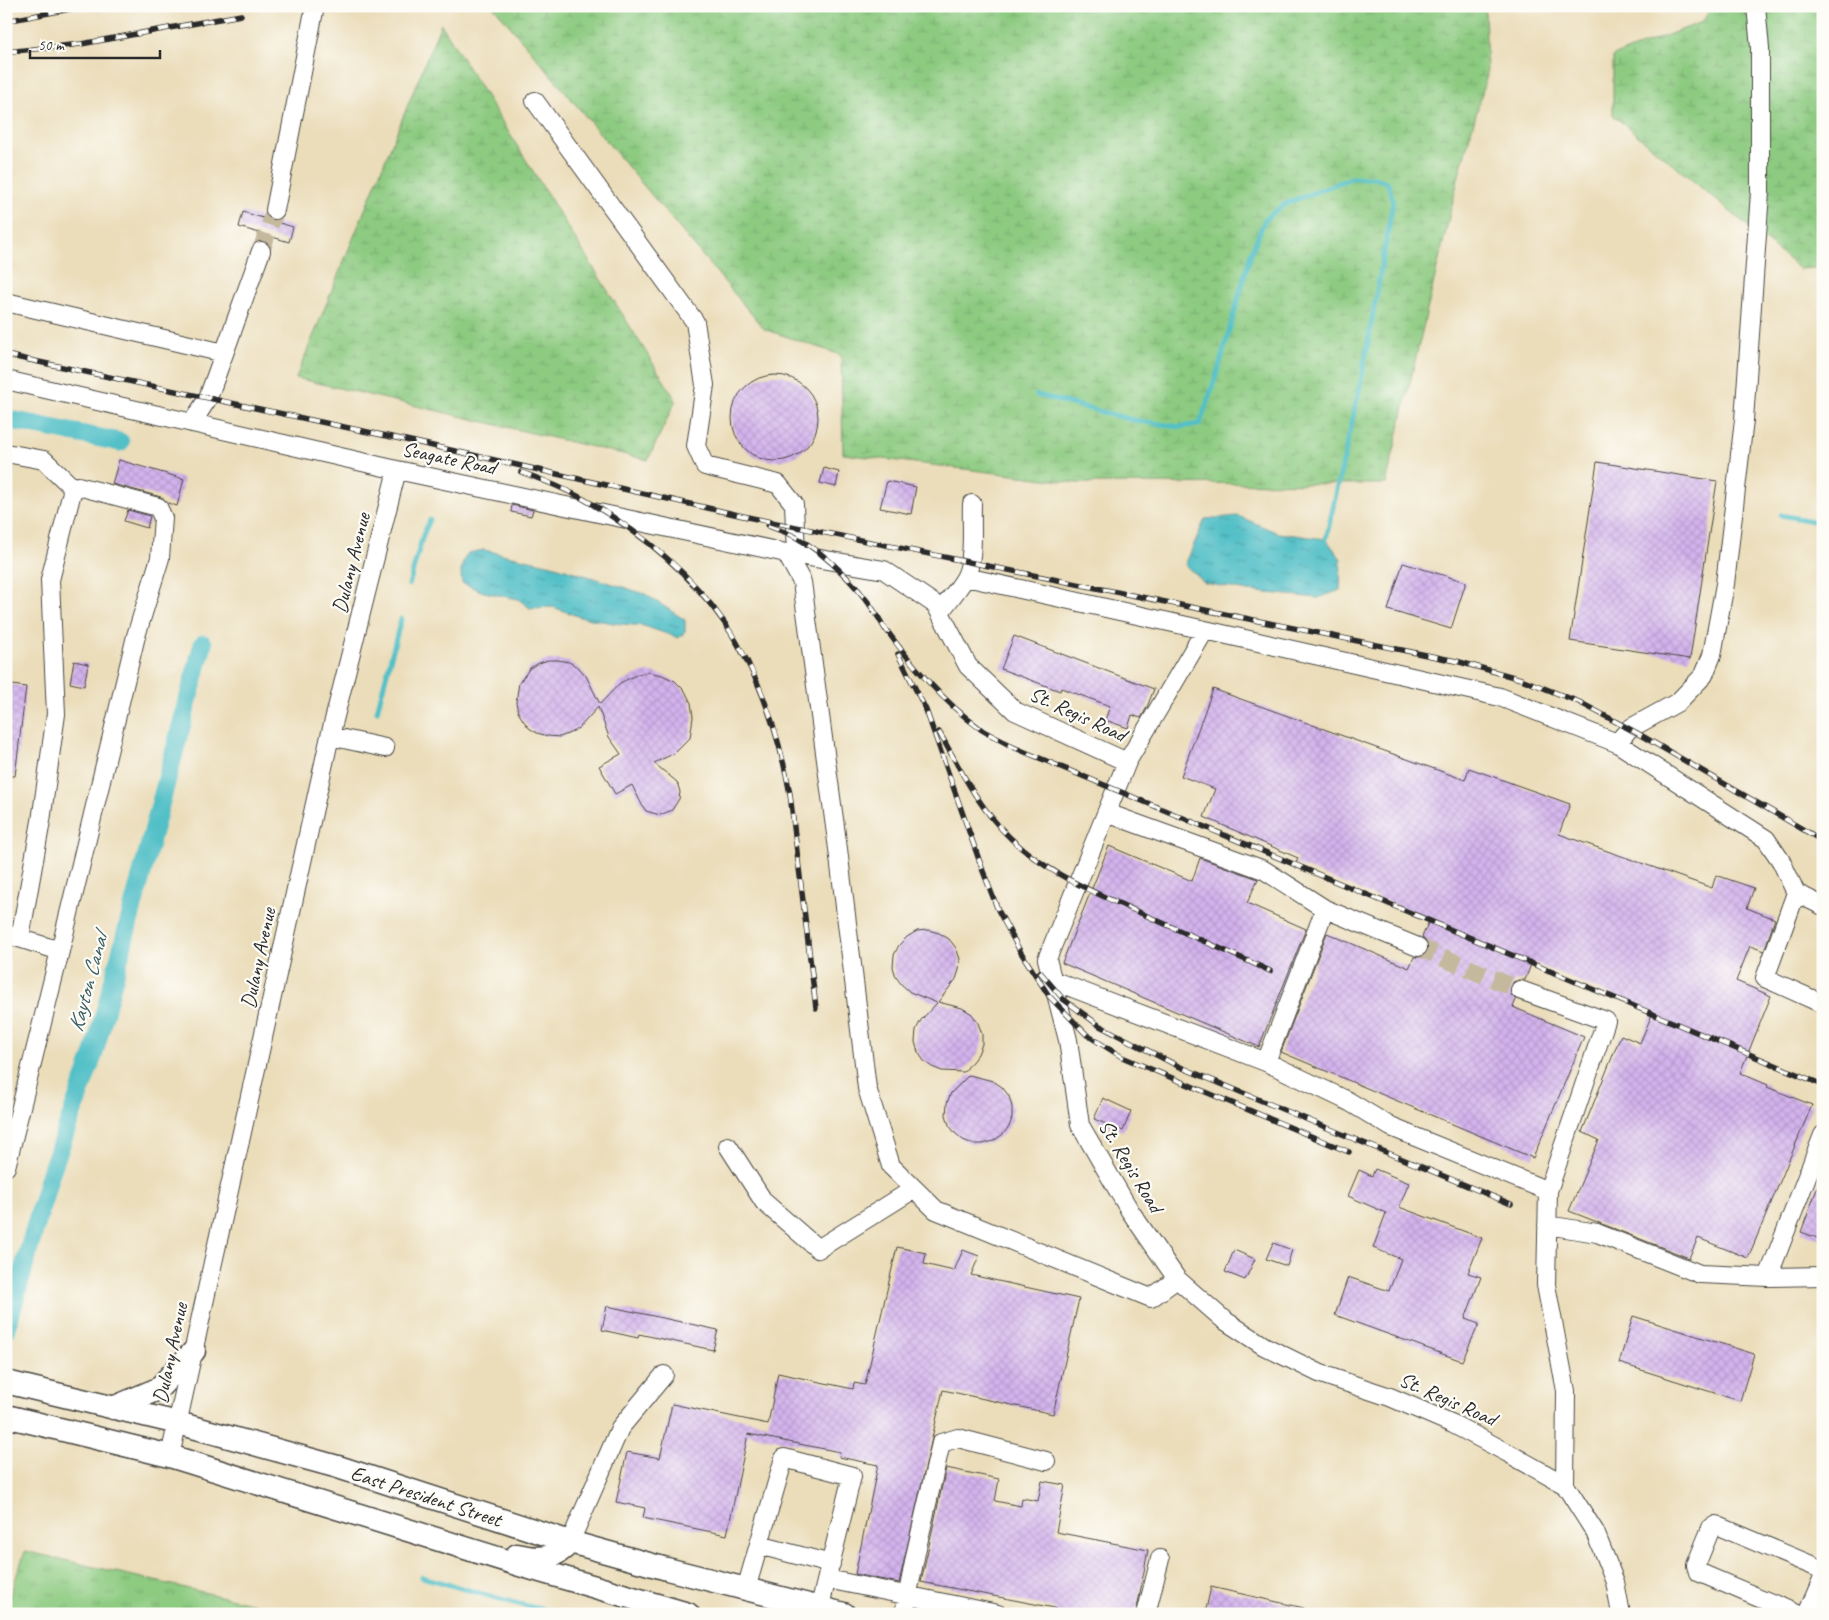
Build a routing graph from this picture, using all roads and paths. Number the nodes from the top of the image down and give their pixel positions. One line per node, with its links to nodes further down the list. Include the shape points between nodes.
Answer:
1 (315, 6): 4 (street)
2 (1756, 6): 20 (street, via 1760,48 1760,192 1744,420 1725,584 1712,655 1704,675 1678,702 1629,728)
3 (535, 101): 14 (street, via 695,322 704,385 696,446 706,466 778,484 794,504)
4 (275, 210)
5 (261, 251): 7 (street)
6 (6, 302): 7 (street)
7 (224, 353): 9 (street, via 208,398)
8 (6, 380): 9 (street, Seagate Road)
9 (192, 423): 11 (street, Seagate Road)
10 (6, 453): 12 (street, via 44,460)
11 (397, 470): 14 (street, Seagate Road); 19 (street, Dulany Avenue)
12 (73, 488): 27 (street, via 50,580 56,714 41,821); 29 (street, via 92,489 158,507 163,518 160,558 136,636)
13 (972, 504): 16 (street, via 972,536)
14 (791, 554): 15 (street, Seagate Road); 37 (street, via 802,582 867,1088 891,1166)
15 (884, 570): 17 (street, St. Regis Road, via 936,605)
16 (966, 577): 17 (street); 18 (street)
17 (940, 612): 22 (street, St. Regis Road, via 968,666 1015,711)
18 (1205, 630): 20 (street, via 1500,697); 22 (street)
19 (330, 736): 21 (street); 43 (street, Dulany Avenue)
20 (1616, 743): 24 (street, via 1766,839)
21 (385, 748)
22 (1127, 762): 23 (street, St. Regis Road)
23 (1106, 813): 26 (street, via 1264,870); 30 (street, St. Regis Road, via 1047,959)
24 (1796, 893): 25 (street); 32 (street, via 1765,978)
25 (1823, 906)
26 (1325, 910): 28 (street); 33 (street)
27 (13, 936): 29 (street)
28 (1418, 947)
29 (60, 951): 36 (street)
30 (1052, 980): 33 (street); 42 (street, St. Regis Road, via 1068,1040 1080,1125 1130,1211)
31 (1520, 990): 38 (street, via 1606,1021)
32 (1823, 1004)
33 (1266, 1062): 38 (street, via 1348,1100 1391,1127)
34 (1823, 1135): 41 (street)
35 (728, 1146): 37 (street, via 764,1202 818,1249)
36 (6, 1167)
37 (914, 1189): 42 (street, via 936,1210 1151,1298)
38 (1548, 1191): 39 (street)
39 (1547, 1225): 41 (street, via 1597,1233 1700,1274); 51 (street, via 1546,1285 1566,1391)
40 (1823, 1276): 41 (street)
41 (1768, 1277)
42 (1177, 1279): 51 (street, St. Regis Road, via 1224,1320 1264,1346 1321,1374 1390,1397 1453,1424)
43 (194, 1351): 46 (main road, via 158,1389); 48 (street, Dulany Avenue)
44 (664, 1375): 53 (street, via 613,1440)
45 (6, 1382): 46 (main road, East President Street)
46 (113, 1408): 48 (main road, East President Street)
47 (6, 1416): 49 (main road, East President Street)
48 (178, 1423): 49 (street, Dulany Avenue); 53 (main road, East President Street, via 338,1467)
49 (170, 1456): 52 (main road, East President Street)
50 (1046, 1461): 60 (street, via 958,1438 941,1443)
51 (1565, 1486): 67 (street, St. Regis Road, via 1595,1532 1615,1582)
52 (421, 1535): 53 (main road, via 532,1558 558,1554); 62 (main road, East President Street)
53 (570, 1542): 59 (main road, East President Street)
54 (759, 1545): 57 (street); 57 (street, via 784,1458 852,1476); 59 (street)
55 (1160, 1558): 66 (street)
56 (1823, 1570): 68 (street, via 1716,1526 1711,1528 1696,1566 1698,1572)
57 (829, 1571): 60 (street); 61 (street)
58 (1823, 1577): 69 (street)
59 (746, 1589): 61 (main road, East President Street)
60 (907, 1596): 64 (street); 65 (street)
61 (819, 1611): 63 (main road, East President Street)
62 (688, 1614)
63 (844, 1614)
64 (904, 1614)
65 (998, 1614)
66 (1146, 1614)
67 (1621, 1614)
68 (1797, 1614)
69 (1807, 1614)

